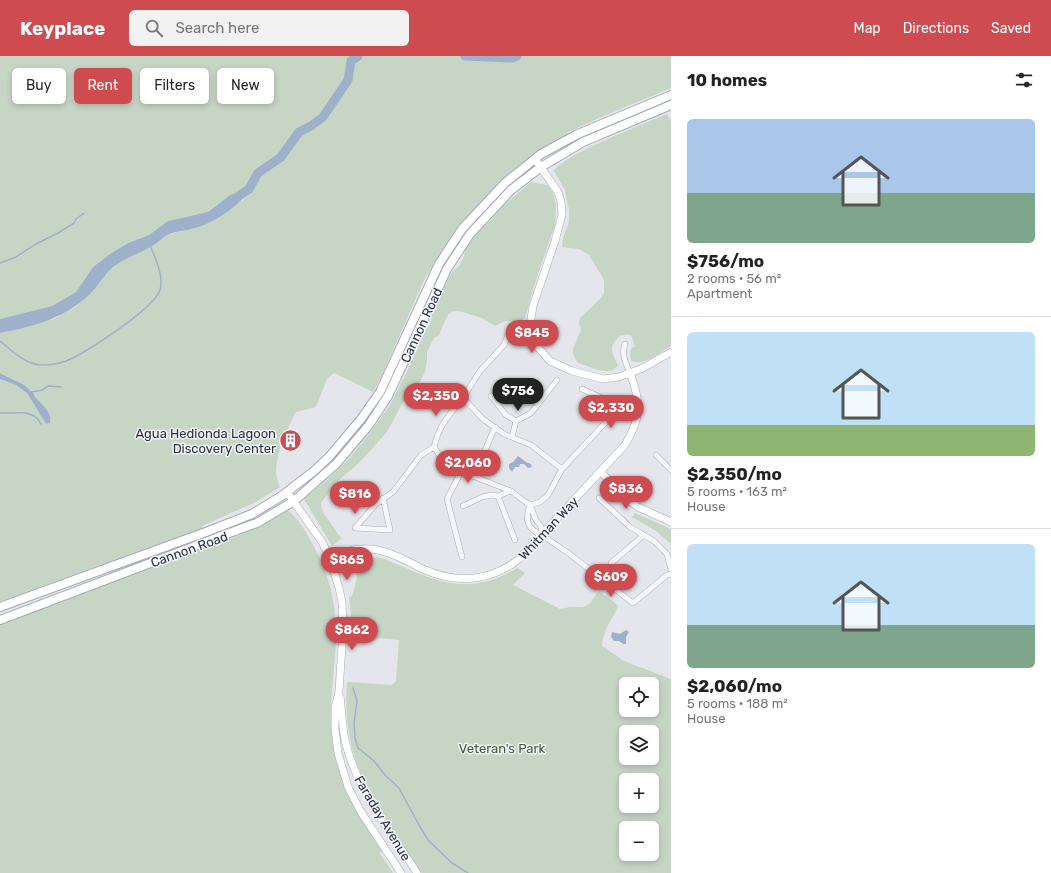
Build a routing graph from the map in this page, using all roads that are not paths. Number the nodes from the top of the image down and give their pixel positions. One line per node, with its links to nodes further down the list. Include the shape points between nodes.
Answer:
1 (671, 95): 3 (main road, Cannon Road, via 578,134)
2 (671, 105): 4 (main road, Cannon Road, via 583,142)
3 (535, 159): 4 (street); 24 (main road, Cannon Road, via 505,183 462,229 439,264 380,392 329,457)
4 (541, 167): 5 (street, via 558,192 562,215 533,306); 28 (main road, Cannon Road, via 511,190 470,234 447,268 384,402 369,425 336,464)
5 (531, 331): 8 (street, via 536,345 550,361 572,372 603,379); 12 (street, via 518,338 508,335 504,345 480,371)
6 (624, 344): 8 (street, Whitman Way, via 624,360)
7 (671, 352): 8 (street)
8 (630, 373): 22 (street, Whitman Way, via 638,406 637,422 625,445)
9 (557, 380): 13 (street, via 531,413)
10 (582, 389): 19 (street, via 611,402 610,415)
11 (491, 396): 13 (street, via 506,414)
12 (463, 398): 14 (street, via 483,419); 16 (street, via 439,428)
13 (516, 421): 15 (street)
14 (495, 427): 15 (street); 18 (street)
15 (512, 437): 19 (street, via 531,445)
16 (434, 447): 21 (street, via 444,462); 26 (street, via 421,455 393,492)
17 (656, 455): 20 (street)
18 (481, 460)
19 (562, 469): 29 (street, via 548,495 540,502)
20 (671, 470)
21 (461, 472): 23 (street); 35 (street, via 447,499)
22 (601, 472): 31 (street, via 628,500); 32 (street, Whitman Way)
23 (511, 490): 25 (street); 29 (street)
24 (287, 492): 28 (street, Faraday Avenue); 40 (main road, Cannon Road, via 252,514)
25 (498, 496): 30 (street, via 482,497); 34 (street)
26 (383, 498): 26 (street, via 376,504 355,528 390,530)
27 (599, 498): 33 (street, via 630,527)
28 (295, 503): 36 (street, Faraday Avenue); 41 (main road, Cannon Road, via 257,523)
29 (530, 505): 32 (street, via 541,526); 32 (street, via 526,515 528,522 535,532)
30 (463, 506)
31 (671, 522)
32 (542, 535): 36 (street, Whitman Way, via 519,560 478,578 455,579 442,576 396,556 371,549 338,554); 39 (street, via 633,604)
33 (644, 535): 37 (street); 38 (street, via 667,554)
34 (515, 540)
35 (462, 557)
36 (330, 558): 42 (street, Faraday Avenue, via 343,614)
37 (611, 563)
38 (671, 569)
39 (671, 574)
40 (0, 608)
41 (0, 620)
42 (339, 692): 43 (street, Faraday Avenue, via 335,708 335,729 338,753 348,787 361,812); 44 (street, Faraday Avenue, via 345,742 355,773 370,802)
43 (401, 873)
44 (417, 873)

